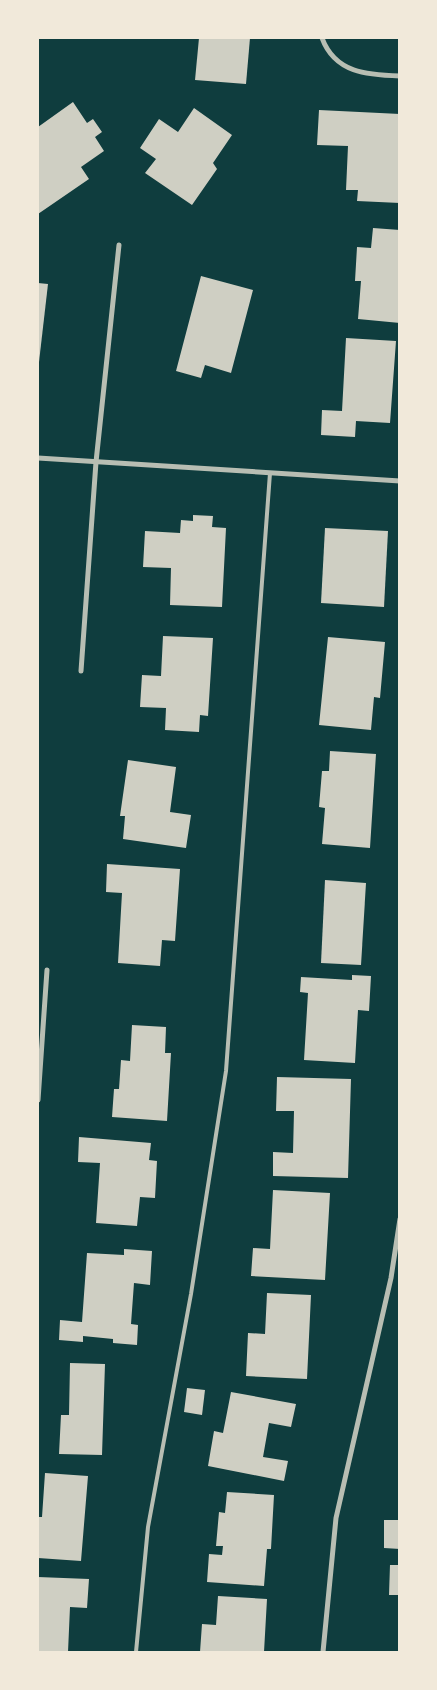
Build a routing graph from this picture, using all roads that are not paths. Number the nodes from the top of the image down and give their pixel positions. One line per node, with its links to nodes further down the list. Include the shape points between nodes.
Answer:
1 (322, 38): 2 (street, via 340,63 355,72)
2 (400, 76)
3 (119, 245): 5 (street)
4 (38, 458): 5 (street)
5 (96, 462): 6 (street); 8 (street)
6 (270, 473): 7 (street); 12 (lane, via 226,1071 191,1294 148,1527)
7 (400, 481)
8 (81, 670)
9 (47, 970): 10 (street)
10 (38, 1100)
11 (400, 1219): 13 (street, via 391,1278 336,1518)
12 (136, 1652)
13 (324, 1652)

